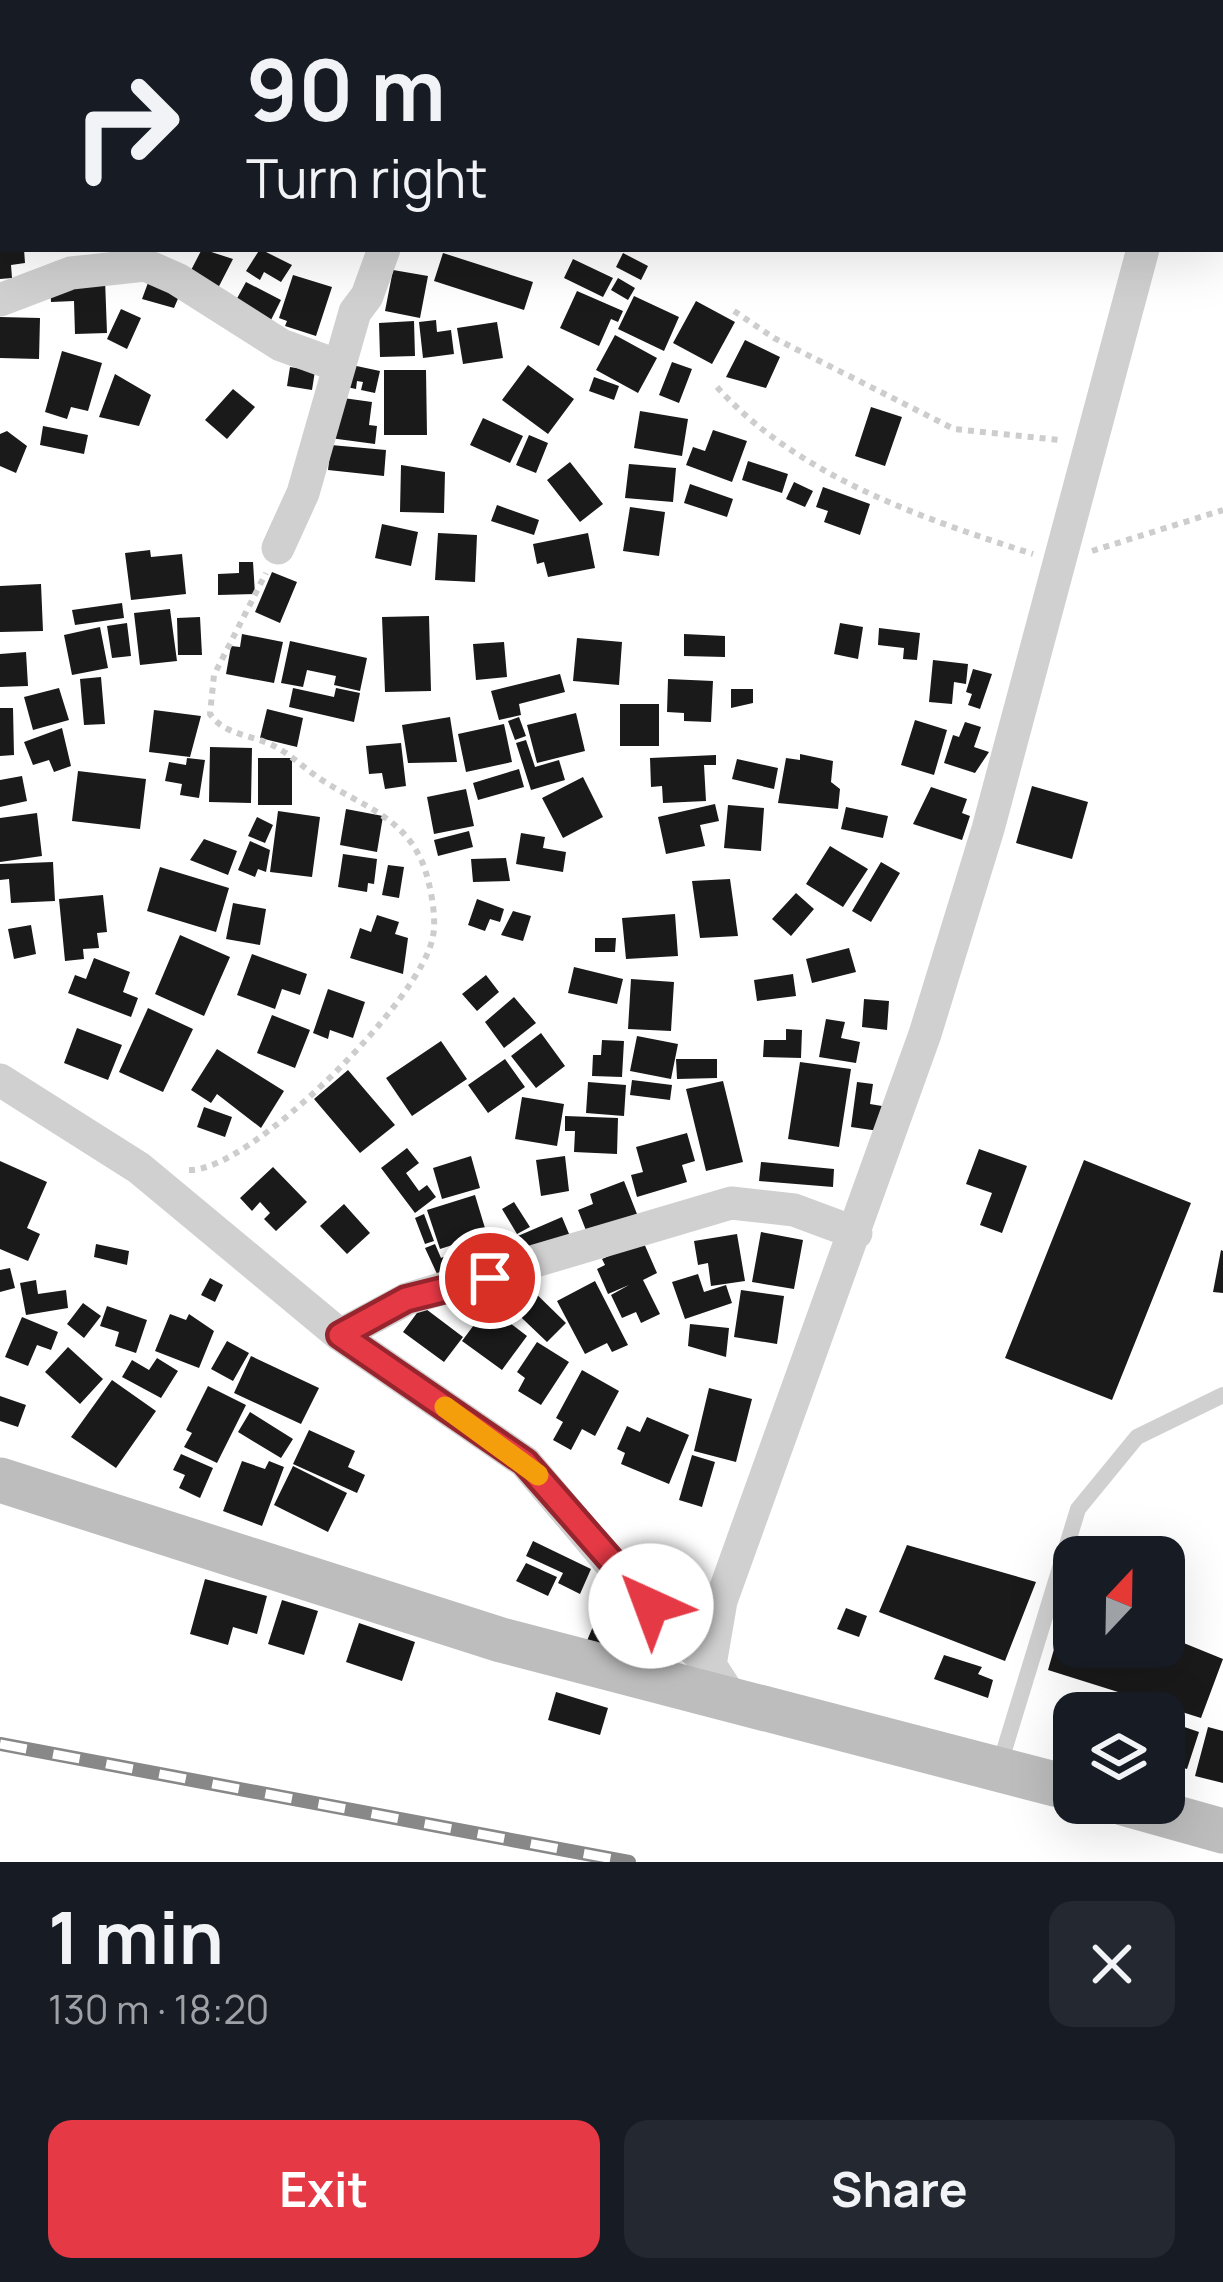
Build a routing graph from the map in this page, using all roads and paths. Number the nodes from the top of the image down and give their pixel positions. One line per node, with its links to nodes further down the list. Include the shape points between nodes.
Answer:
1 (383, 252): 5 (street)
2 (1142, 252): 7 (street)
3 (0, 300): 5 (street, via 70,273 145,266 281,345)
4 (734, 310): 7 (path, via 954,429)
5 (339, 366): 9 (street, via 303,493)
6 (717, 387): 10 (path, via 746,420 808,463 972,534)
7 (1092, 446): 10 (street)
8 (1223, 510): 10 (path)
9 (278, 548): 12 (path, via 214,675 210,714 393,821 423,864 434,935 411,984 356,1054 237,1155 210,1170)
10 (1058, 561): 13 (street, via 988,829)
11 (0, 1080): 12 (street)
12 (139, 1168): 14 (street)
13 (856, 1233): 14 (street, via 794,1210 731,1203 406,1299); 17 (street, via 721,1601)
14 (340, 1335): 17 (street, via 525,1462)
15 (1223, 1395): 18 (lane, via 1136,1437 1078,1509)
16 (0, 1480): 17 (street, via 501,1640)
17 (720, 1682): 18 (street)
18 (999, 1768): 19 (street)
19 (1053, 1783)
20 (1185, 1820): 21 (street)
21 (1223, 1831)

